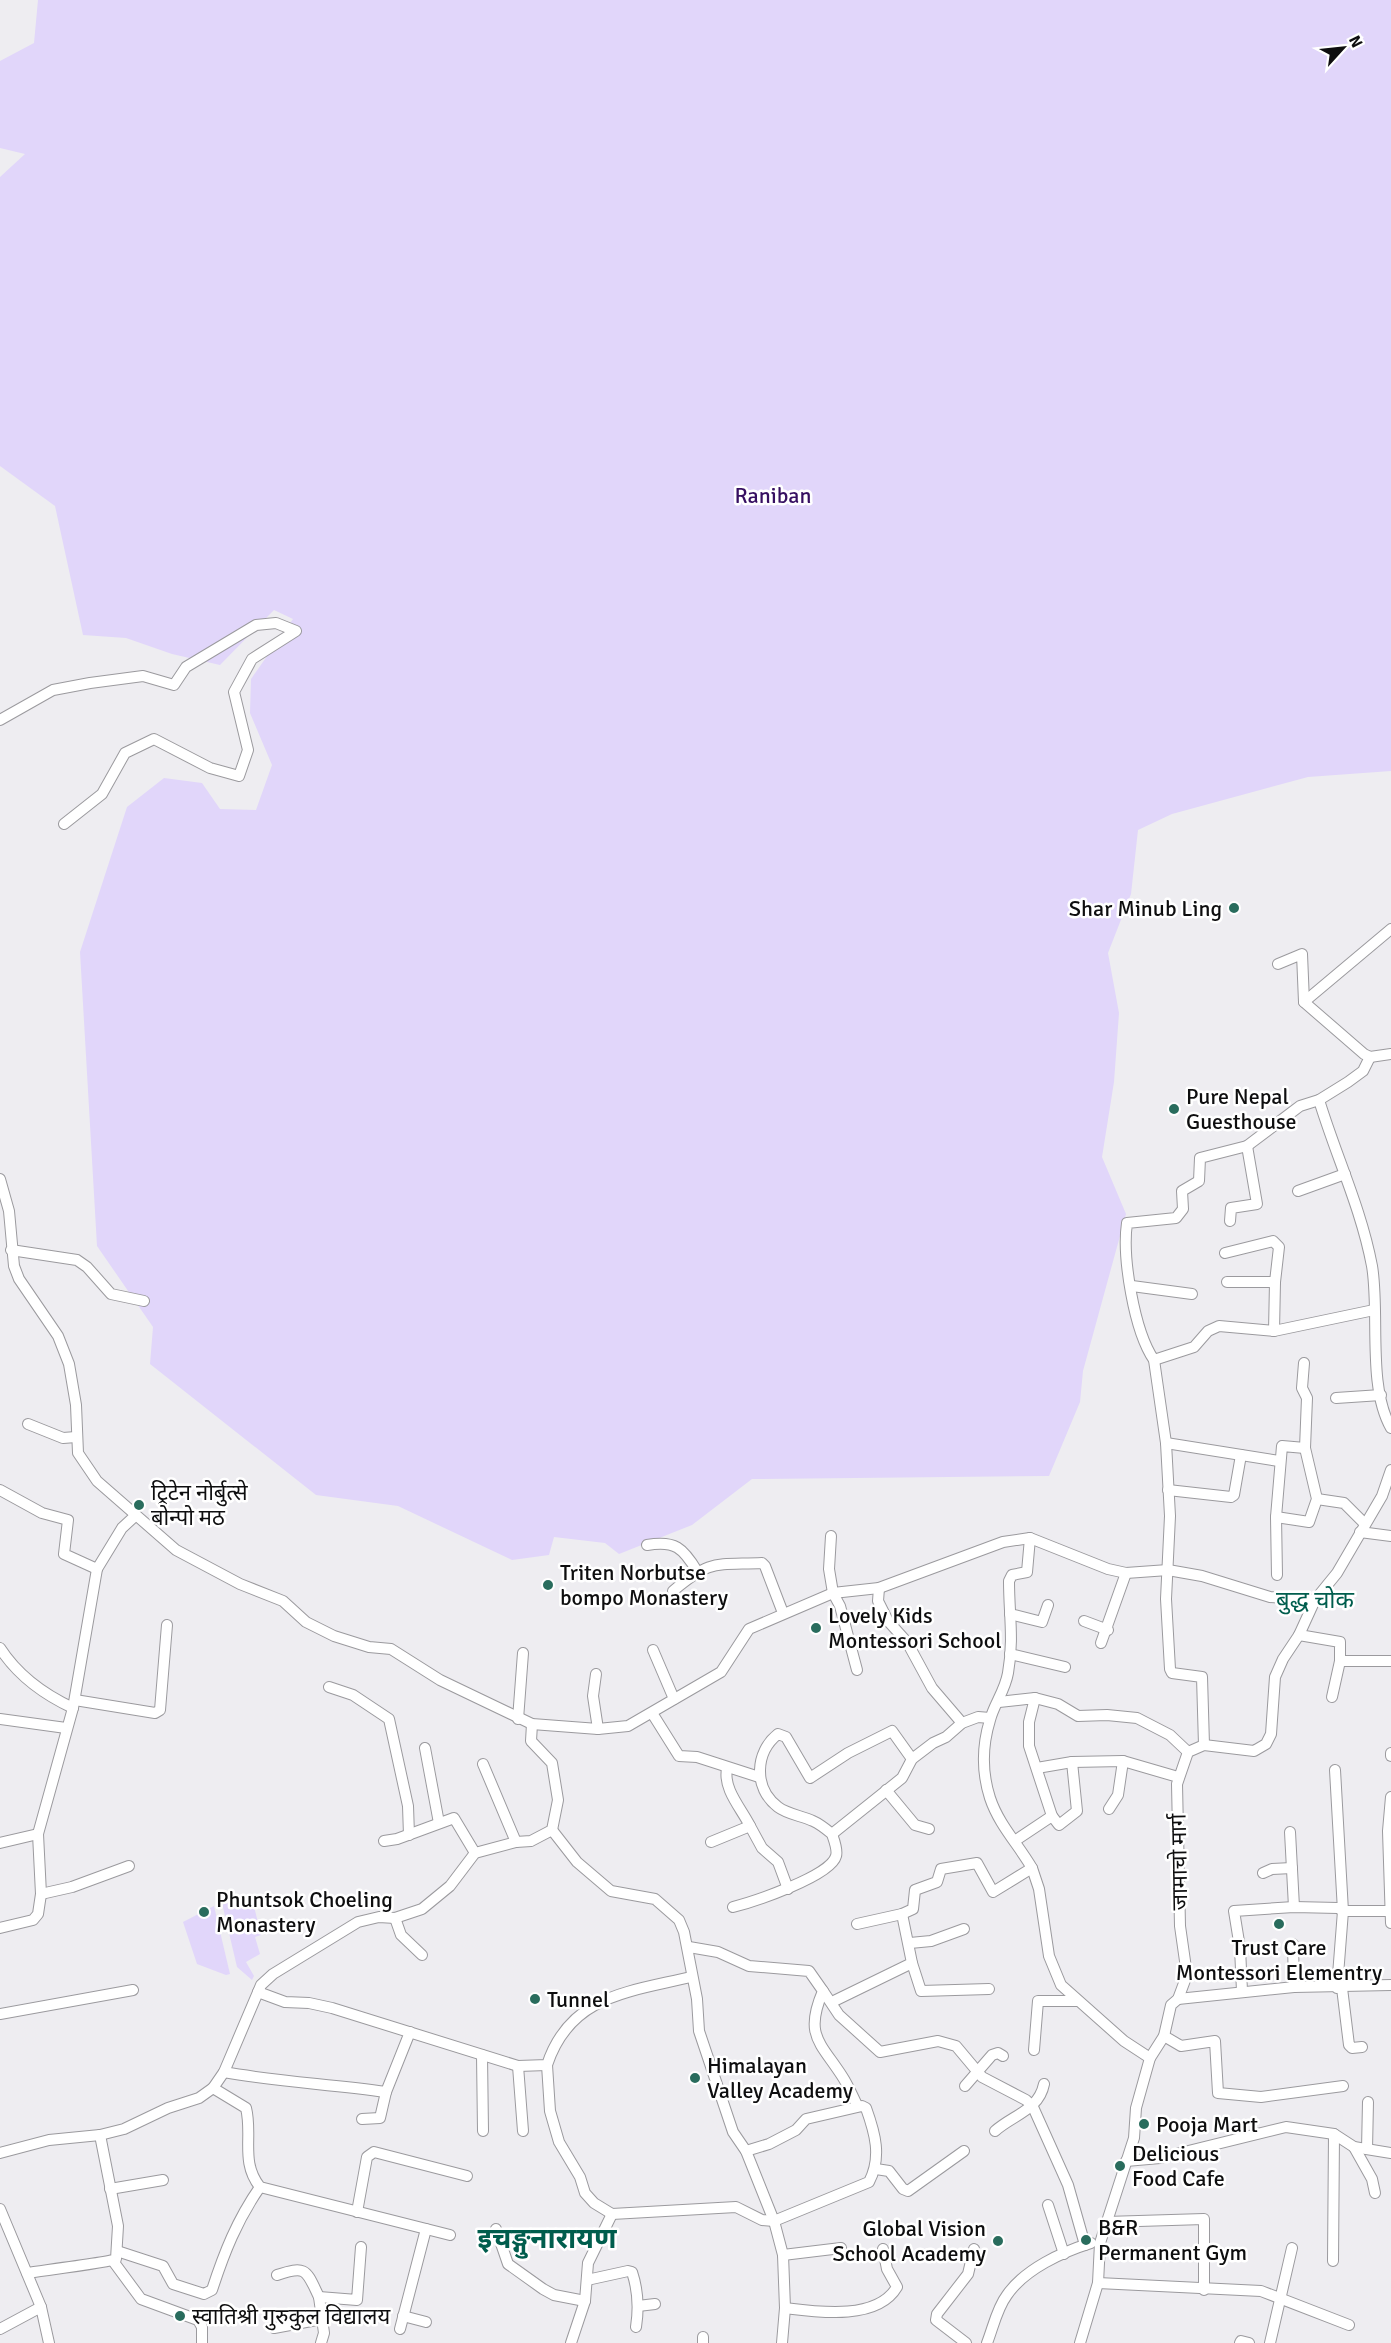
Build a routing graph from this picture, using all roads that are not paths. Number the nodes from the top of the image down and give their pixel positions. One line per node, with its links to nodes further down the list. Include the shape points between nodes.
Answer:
1 (0, 720): 2 (street, via 53,690 144,676 174,685 186,667 256,625 276,623 296,631 252,659 234,692 248,750 239,776 210,768 154,739 124,753 102,794)
2 (64, 824)
3 (1391, 929): 5 (street)
4 (1278, 964): 5 (street, via 1302,954)
5 (1304, 1002): 7 (street)
6 (1391, 1054): 7 (street)
7 (1370, 1057): 8 (street, via 1363,1071)
8 (1319, 1100): 9 (street, via 1300,1106); 10 (street)
9 (1247, 1146): 14 (street, via 1257,1204 1231,1208); 19 (street, via 1200,1158 1199,1181 1182,1191 1183,1209 1176,1218 1127,1223 1125,1236)
10 (1346, 1174): 12 (street); 22 (street, via 1364,1227 1376,1296)
11 (0, 1179): 13 (street)
12 (1298, 1191)
13 (5, 1213): 15 (street)
14 (1230, 1221)
15 (11, 1250): 21 (street, via 77,1260 111,1294); 30 (street, via 19,1279 58,1336 69,1364 76,1405)
16 (1225, 1253): 18 (street, via 1273,1241 1279,1247)
17 (1227, 1282): 18 (street)
18 (1275, 1282): 23 (street)
19 (1132, 1286): 20 (street); 24 (street, via 1134,1309)
20 (1192, 1294)
21 (144, 1301)
22 (1374, 1310): 23 (street); 26 (street)
23 (1274, 1331): 24 (street, via 1219,1326 1208,1331 1194,1347)
24 (1154, 1360): 31 (street)
25 (1304, 1363): 32 (street)
26 (1381, 1395): 27 (street); 29 (street)
27 (1336, 1398)
28 (28, 1424): 30 (street, via 63,1438)
29 (1391, 1428)
30 (76, 1437): 40 (street, via 78,1453 90,1473)
31 (1166, 1443): 33 (street); 37 (street)
32 (1305, 1448): 34 (street, via 1283,1445); 39 (street)
33 (1241, 1455): 34 (street); 37 (street, via 1231,1497)
34 (1279, 1461): 41 (street)
35 (1391, 1470): 38 (street)
36 (0, 1490): 47 (street, via 42,1513 68,1520 64,1554)
37 (1168, 1490): 48 (street)
38 (1386, 1497): 42 (street)
39 (1317, 1499): 41 (street, via 1309,1522); 42 (street, via 1344,1503)
40 (135, 1516): 47 (street, via 122,1528); 82 (street, via 176,1550 240,1584 283,1601 306,1622 357,1644 391,1649 440,1680)
41 (1276, 1517): 51 (street)
42 (1363, 1528): 44 (street); 55 (street)
43 (831, 1536): 54 (street, via 829,1569)
44 (1391, 1536)
45 (1030, 1538): 50 (street); 52 (street, via 956,1557); 58 (street, via 1027,1572 1012,1575 1009,1581)
46 (647, 1545): 49 (street, via 674,1545 687,1554)
47 (97, 1569): 78 (street)
48 (1168, 1570): 50 (street); 55 (street, via 1270,1597); 87 (street, via 1170,1670 1202,1677)
49 (697, 1571): 53 (street); 57 (street, via 720,1563 762,1563)
50 (1126, 1573): 61 (street)
51 (1277, 1575)
52 (879, 1588): 54 (street); 83 (street, via 878,1601 888,1621 907,1642 932,1688)
53 (674, 1591)
54 (833, 1593): 57 (street); 71 (street)
55 (1315, 1600): 62 (street)
56 (1048, 1605): 58 (street, via 1042,1622)
57 (783, 1613): 76 (street, via 749,1629 721,1672)
58 (1010, 1614): 67 (street)
59 (1084, 1621): 61 (street)
60 (167, 1625): 78 (street, via 160,1710 154,1713)
61 (1108, 1630): 63 (street)
62 (1299, 1635): 68 (street, via 1341,1642); 87 (street, via 1275,1677 1271,1734 1266,1744 1254,1751)
63 (1101, 1643)
64 (0, 1648): 78 (street, via 29,1682 48,1696)
65 (653, 1650): 76 (street)
66 (523, 1653): 82 (street)
67 (1010, 1654): 70 (street); 77 (street)
68 (1340, 1661): 69 (street); 75 (street)
69 (1391, 1661)
70 (1065, 1667)
71 (857, 1670)
72 (596, 1674): 86 (street, via 593,1696)
73 (329, 1687): 110 (street, via 353,1695 389,1719 408,1806)
74 (1035, 1698): 77 (street); 89 (street, via 1058,1704 1078,1716 1137,1718 1170,1735); 95 (street, via 1029,1746)
75 (1332, 1698)
76 (674, 1699): 79 (street)
77 (999, 1702): 80 (street)
78 (74, 1704): 85 (street)
79 (652, 1713): 86 (street, via 628,1726); 94 (street, via 679,1756 697,1757)
80 (990, 1718): 83 (street, via 978,1717); 111 (street, via 983,1767 990,1798 1007,1834)
81 (0, 1719): 85 (street)
82 (518, 1719): 84 (street)
83 (962, 1723): 90 (street)
84 (532, 1724): 86 (street); 106 (street, via 531,1741 552,1763 558,1800)
85 (66, 1728): 108 (street)
86 (598, 1729)
87 (1204, 1745): 89 (street)
88 (425, 1748): 103 (street)
89 (1188, 1752): 98 (street, जामाचो मार्ग)
90 (912, 1759): 97 (street, via 892,1731 848,1753 810,1779 786,1737 778,1734 762,1755); 99 (street, via 902,1778)
91 (1123, 1761): 92 (street); 98 (street); 101 (street, via 1118,1796)
92 (1072, 1762): 95 (street); 102 (street, via 1077,1811 1059,1825)
93 (483, 1764): 113 (street)
94 (727, 1768): 97 (street); 104 (street, via 725,1778)
95 (1037, 1768): 102 (street)
96 (1335, 1770): 126 (street)
97 (759, 1777): 109 (street, via 777,1807 814,1821)
98 (1178, 1777): 148 (street, जामाचो मार्ग, via 1180,1926 1187,1976)
99 (886, 1790): 105 (street, via 915,1825); 109 (street)
100 (1391, 1797): 121 (street)
101 (1109, 1809)
102 (1052, 1816): 111 (street)
103 (439, 1823): 110 (street); 116 (street, via 454,1818)
104 (750, 1826): 114 (street); 122 (street, via 762,1848 778,1862)
105 (929, 1829)
106 (552, 1830): 113 (street, via 531,1841); 136 (street, via 577,1862 611,1891 655,1899 679,1920)
107 (1290, 1832): 119 (street)
108 (38, 1834): 115 (street); 123 (street)
109 (832, 1834): 122 (street, via 836,1860)
110 (409, 1835): 112 (street)
111 (1016, 1840): 118 (street)
112 (384, 1841)
113 (516, 1842): 116 (street)
114 (711, 1842)
115 (0, 1843)
116 (475, 1853): 129 (street, via 450,1886 422,1909)
117 (129, 1866): 123 (street)
118 (1032, 1868): 128 (street, via 993,1892 977,1863 941,1869 937,1882 915,1890 914,1908); 149 (street, via 1049,1956 1061,1985)
119 (1292, 1868): 120 (street); 125 (street)
120 (1263, 1873)
121 (1390, 1886): 127 (street)
122 (788, 1888): 124 (street)
123 (41, 1894): 132 (street, via 37,1917)
124 (733, 1907)
125 (1294, 1907): 126 (street); 146 (street, via 1234,1911)
126 (1342, 1911): 127 (street); 142 (street)
127 (1390, 1911): 130 (street)
128 (902, 1914): 131 (street); 134 (street)
129 (395, 1918): 137 (street, via 401,1935); 147 (street, via 358,1922 273,1974)
130 (1391, 1923)
131 (857, 1924)
132 (0, 1928)
133 (963, 1929): 134 (street, via 931,1941)
134 (910, 1943): 138 (street)
135 (1293, 1944): 141 (street)
136 (689, 1947): 139 (street); 145 (street, via 718,1952 749,1966 809,1971)
137 (422, 1955)
138 (912, 1963): 143 (street, via 921,1991); 150 (street)
139 (691, 1977): 159 (street, via 605,1998 572,2021 553,2045); 179 (street, via 698,1999 699,2031 733,2132)
140 (1391, 1985): 142 (street)
141 (1294, 1987): 142 (street); 146 (street)
142 (1339, 1988): 154 (street, via 1349,2045)
143 (989, 1989)
144 (134, 1990): 151 (street)
145 (823, 1991): 150 (street); 169 (street, via 815,2009 816,2039 842,2075)
146 (1242, 1991): 148 (street)
147 (258, 1992): 152 (street, via 285,2002 333,2008); 161 (street)
148 (1178, 2000): 153 (street, जामाचो मार्ग, via 1171,2005)
149 (1078, 2001): 155 (street, via 1038,2001); 158 (street)
150 (832, 2002): 162 (street, via 839,2015 880,2052 938,2041 956,2046)
151 (0, 2014)
152 (410, 2032): 156 (street); 167 (street)
153 (1164, 2036): 158 (street, जामाचो मार्ग); 165 (street, via 1181,2046 1215,2041 1218,2093 1261,2097)
154 (1362, 2047)
155 (1034, 2049)
156 (482, 2055): 160 (street); 172 (street)
157 (1003, 2056): 162 (street, via 995,2053)
158 (1150, 2058): 183 (street, जामाचो मार्ग)
159 (546, 2065): 160 (street); 193 (street, via 550,2111 559,2142 585,2193)
160 (518, 2066): 173 (street)
161 (224, 2072): 166 (street); 167 (street)
162 (977, 2072): 164 (street); 170 (street)
163 (1044, 2084): 170 (street)
164 (965, 2086)
165 (1343, 2086)
166 (213, 2088): 176 (street, via 199,2098); 187 (street, via 246,2108 250,2122 249,2168)
167 (386, 2092): 171 (street, via 380,2118)
168 (1368, 2102): 178 (street)
169 (857, 2105): 179 (street, via 806,2119 796,2130); 184 (street, via 866,2108 877,2143)
170 (1033, 2107): 174 (street); 200 (street, via 1068,2185)
171 (362, 2119)
172 (483, 2131)
173 (523, 2131)
174 (995, 2131)
175 (1334, 2134): 177 (street); 183 (street, via 1286,2127 1160,2158); 209 (street)
176 (100, 2135): 181 (street, via 49,2140); 188 (street)
177 (1354, 2147): 178 (street); 189 (street, via 1372,2179)
178 (1367, 2148): 182 (street)
179 (746, 2151): 194 (street)
180 (964, 2151): 184 (street, via 908,2191 889,2171)
181 (0, 2153)
182 (1391, 2153)
183 (1126, 2161): 195 (street, जामाचो मार्ग)
184 (876, 2169): 194 (street, via 870,2182)
185 (467, 2176): 192 (street, via 374,2152 367,2157)
186 (163, 2180): 188 (street)
187 (260, 2187): 192 (street); 208 (street, via 231,2235 212,2290 204,2295 173,2284 163,2266)
188 (110, 2189): 208 (street, via 118,2226)
189 (1375, 2193)
190 (1048, 2205): 206 (street)
191 (0, 2209): 210 (street)
192 (357, 2212): 196 (street)
193 (612, 2214): 194 (street, via 736,2207 762,2220); 212 (street, via 588,2263)
194 (774, 2221): 207 (street)
195 (1106, 2222): 199 (street, जामाचो मार्ग); 214 (street, via 1204,2219)
196 (426, 2229): 198 (street); 222 (street)
197 (496, 2229): 217 (street, via 508,2264 549,2292)
198 (450, 2235)
199 (1101, 2240): 200 (street); 213 (street, जामाचो मार्ग)
200 (1085, 2245): 206 (street)
201 (361, 2247): 215 (street, via 357,2300)
202 (841, 2248): 207 (street)
203 (1292, 2248): 216 (street)
204 (883, 2249): 221 (street, via 887,2270 897,2287 893,2295 874,2307 829,2314)
205 (974, 2249): 235 (street, via 968,2274 936,2320)
206 (1064, 2254): 236 (street, via 1027,2276 1006,2296)
207 (783, 2255): 221 (street)
208 (115, 2256): 210 (street); 231 (street, via 141,2299 198,2319)
209 (1333, 2261)
210 (27, 2273): 220 (street)
211 (276, 2275): 215 (street, via 305,2271)
212 (587, 2280): 217 (street); 219 (street, via 631,2271)
213 (1098, 2283): 214 (street); 237 (street, जामाचो मार्ग)
214 (1204, 2290): 216 (street, via 1261,2291)
215 (319, 2297): 223 (street)
216 (1280, 2298): 225 (street); 240 (street)
217 (585, 2301): 233 (street)
218 (655, 2304): 219 (street)
219 (638, 2306): 226 (street)
220 (41, 2307): 228 (street); 230 (street)
221 (785, 2308): 234 (street)
222 (403, 2316): 224 (street); 229 (street)
223 (322, 2319): 227 (street); 232 (street)
224 (426, 2322)
225 (1349, 2325)
226 (636, 2327)
227 (274, 2328)
228 (0, 2329)
229 (400, 2329)
230 (49, 2343)
231 (202, 2343)
232 (321, 2343)
233 (572, 2343)
234 (782, 2343)
235 (966, 2343)
236 (987, 2343)
237 (1080, 2343)
238 (1240, 2343): 239 (street)
239 (1249, 2343)
240 (1270, 2343)

